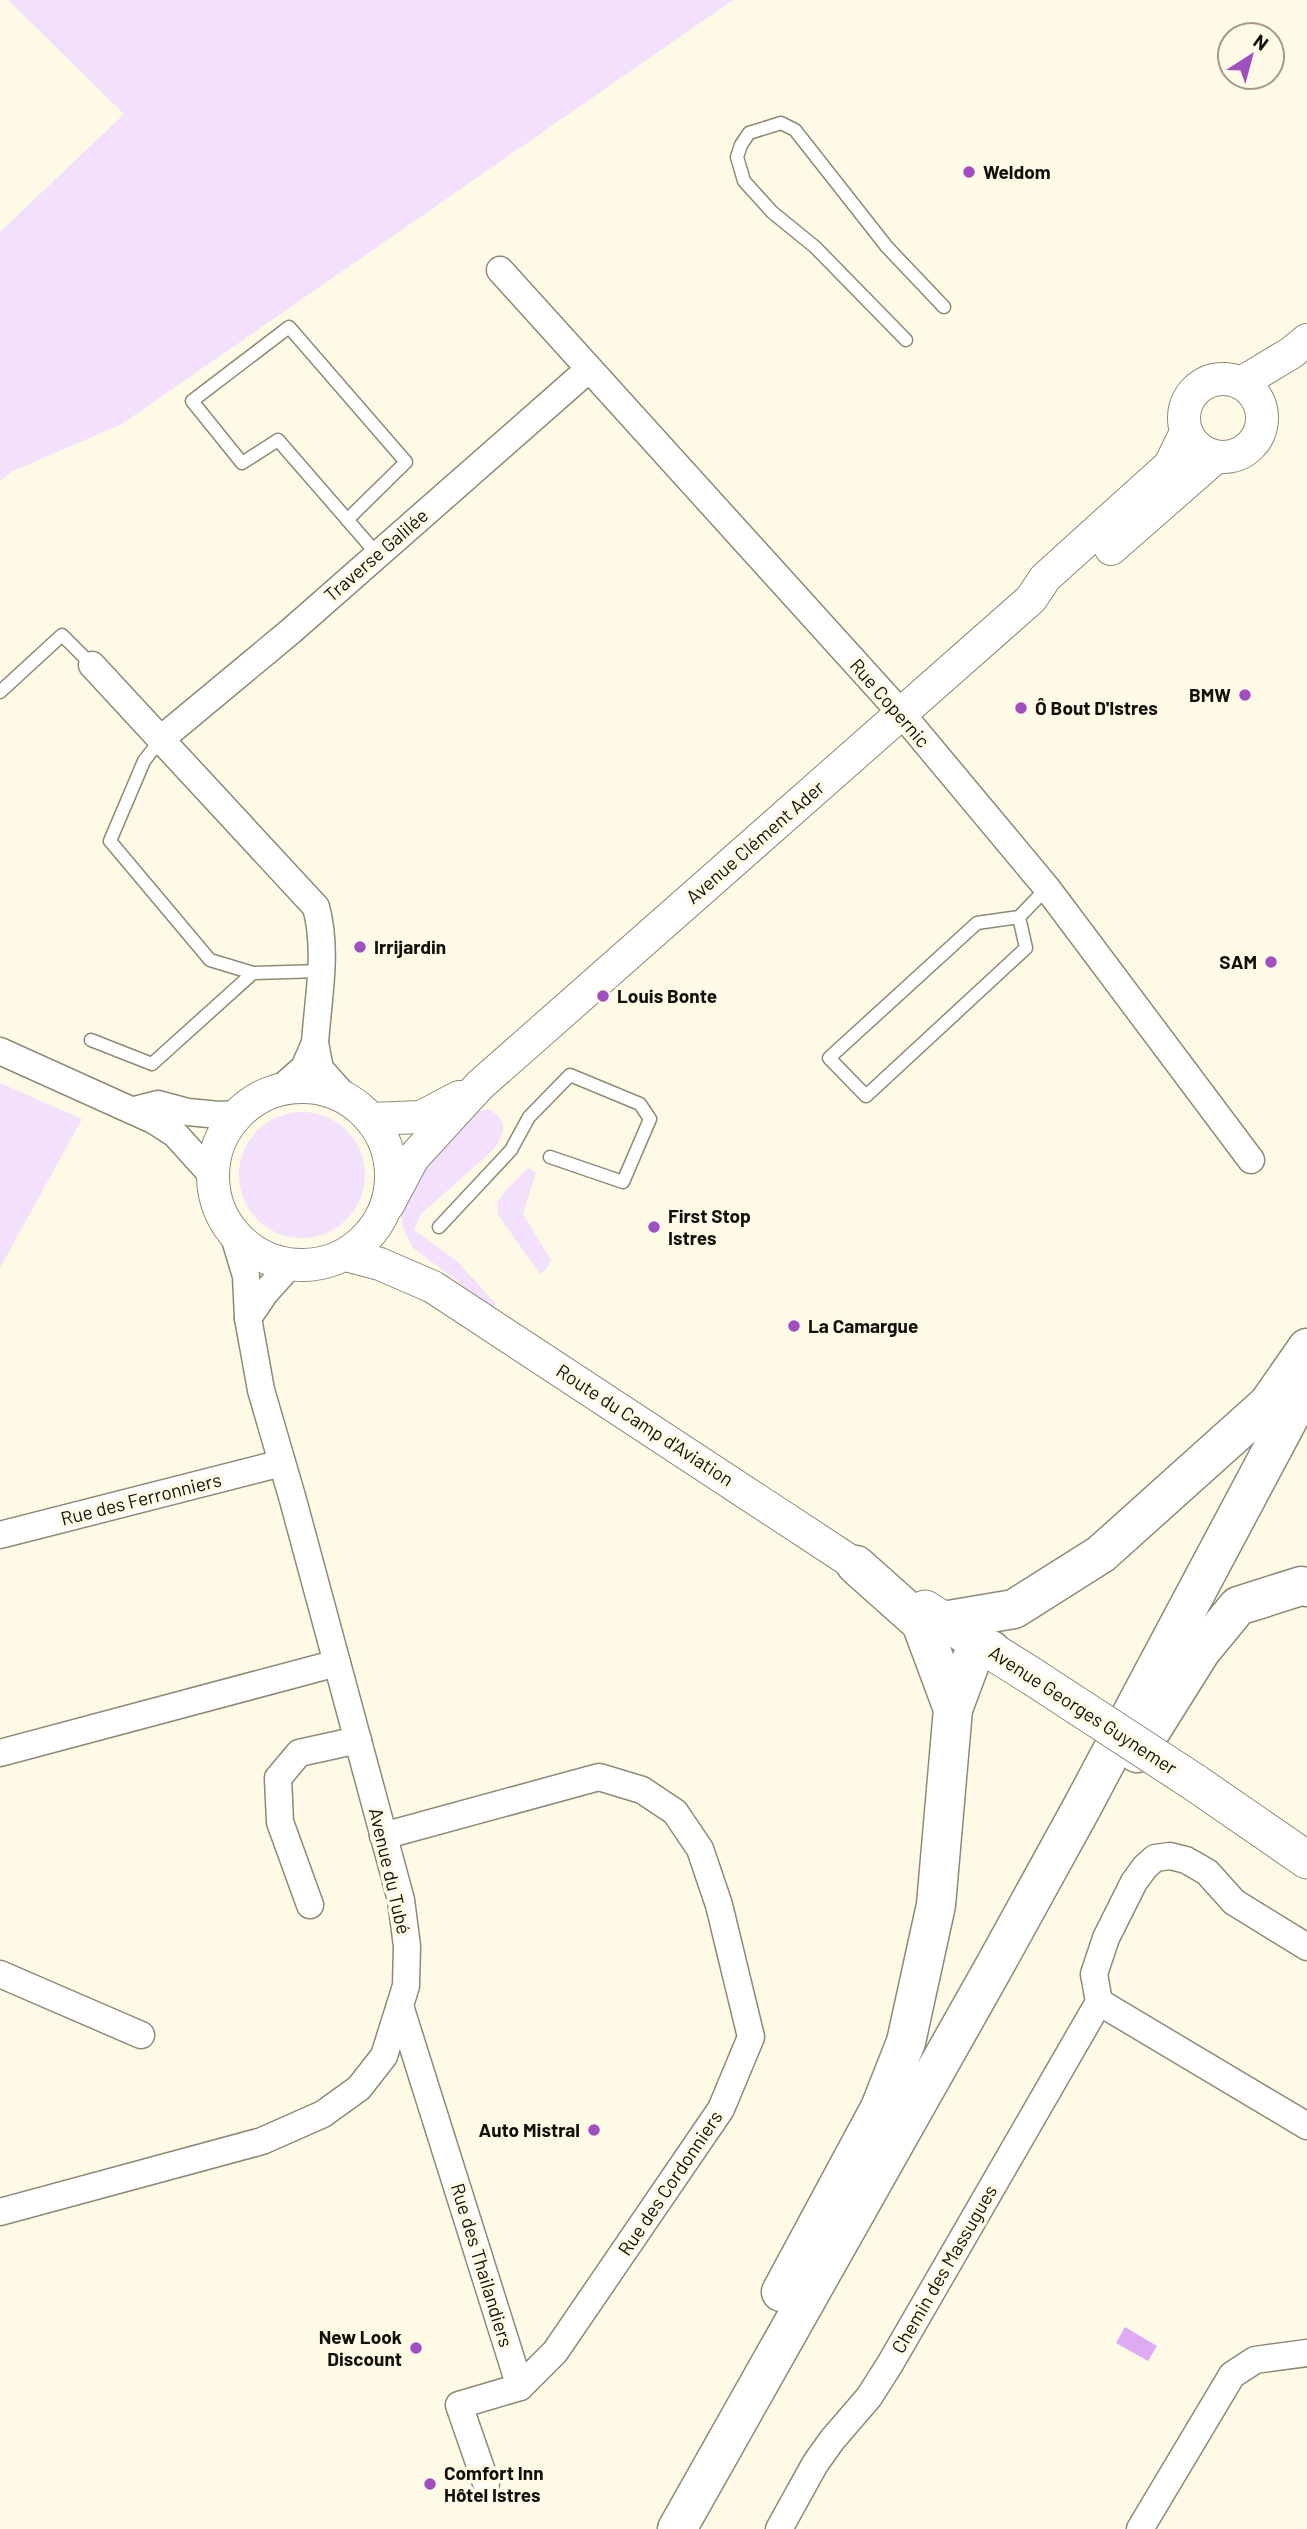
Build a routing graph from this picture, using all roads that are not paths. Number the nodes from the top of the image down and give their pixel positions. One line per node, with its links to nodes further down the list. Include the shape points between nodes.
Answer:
1 (500, 270): 5 (street, Rue Copernic)
2 (944, 307): 3 (lane, via 887,247 795,130 781,123 749,133 737,157 744,181)
3 (906, 340)
4 (1299, 346): 6 (street); 7 (street)
5 (589, 369): 11 (street, Traverse Galilée); 15 (street, Rue Copernic)
6 (1241, 383): 7 (street, via 1256,398); 8 (street, via 1218,379 1198,387 1184,412)
7 (1262, 418): 9 (street, via 1247,449)
8 (1186, 432): 9 (street, via 1193,444); 12 (street, Avenue Clément Ader, via 1170,465 1045,578)
9 (1216, 457): 12 (street, Avenue Clément Ader, via 1060,591)
10 (347, 520): 10 (lane, via 278,440 242,463 192,401 289,327 406,462); 11 (lane)
11 (377, 554): 16 (street, Traverse Galilée)
12 (1031, 599): 15 (street, Avenue Clément Ader)
13 (92, 665): 14 (lane, via 62,635); 16 (street)
14 (0, 692)
15 (901, 713): 17 (street, Rue Copernic); 24 (street, Avenue Clément Ader)
16 (161, 739): 19 (street, via 316,907); 20 (lane, via 144,761 110,841 210,960)
17 (1047, 888): 18 (lane); 31 (street, Rue Copernic)
18 (1019, 917): 18 (lane, via 976,923 829,1058 866,1096 1026,948)
19 (321, 971): 20 (lane); 22 (street)
20 (253, 973): 21 (lane, via 152,1064)
21 (91, 1040)
22 (314, 1043): 25 (street, via 304,1068); 26 (street, via 320,1069)
23 (0, 1051): 27 (street)
24 (480, 1085): 29 (street, Avenue Clément Ader, via 421,1117); 33 (street, Avenue Clément Ader, via 413,1158)
25 (280, 1089): 26 (street, via 302,1087); 28 (street)
26 (345, 1097): 29 (street)
27 (132, 1110): 28 (street, via 158,1104 188,1112); 32 (street, via 175,1134)
28 (238, 1114): 32 (street, via 215,1153)
29 (371, 1119): 33 (street, via 387,1145 392,1175)
30 (550, 1157): 34 (lane, via 623,1182 650,1119 640,1104 570,1075 528,1117 511,1150)
31 (1251, 1160)
32 (213, 1176): 35 (street, via 218,1207)
33 (383, 1214): 36 (street, via 365,1241); 38 (street, Route du Camp d'Aviation, via 400,1256)
34 (439, 1227)
35 (233, 1233): 37 (street, via 250,1249); 39 (street, Avenue du Tubé, via 246,1276)
36 (346, 1255): 37 (street, via 310,1266); 38 (street, Route du Camp d'Aviation)
37 (290, 1265): 39 (street)
38 (433, 1287): 44 (street, Route du Camp d'Aviation)
39 (248, 1318): 42 (street, Avenue du Tubé, via 261,1390)
40 (1307, 1348): 46 (main road, via 1268,1404 1101,1553 1014,1609)
41 (1307, 1384): 56 (main road)
42 (282, 1463): 43 (street, Rue des Ferronniers); 48 (street, Avenue du Tubé)
43 (0, 1535)
44 (856, 1565): 46 (main road, Avenue Georges Guynemer); 49 (main road, via 921,1623)
45 (1307, 1587): 56 (main road, via 1238,1606 1230,1615 1201,1651 1056,1892)
46 (943, 1621): 47 (main road, Avenue Georges Guynemer)
47 (992, 1650): 49 (main road, via 986,1648 972,1658); 53 (main road, Avenue Georges Guynemer, bridge)
48 (337, 1663): 50 (street, Avenue du Tubé); 51 (street)
49 (953, 1709): 66 (main road, via 936,1905 906,2042 880,2109 728,2391)
50 (358, 1740): 52 (street, Avenue du Tubé); 54 (street, via 299,1753 278,1778 280,1822)
51 (0, 1753)
52 (383, 1836): 59 (street, Avenue du Tubé, via 401,1900 407,1946 406,1986); 64 (street, Rue des Cordonniers, via 598,1777 642,1790 675,1812 700,1849 722,1918 751,2037 721,2109 555,2352)
53 (1307, 1860)
54 (310, 1905)
55 (1307, 1948): 58 (street, via 1234,1902 1207,1872 1185,1860 1155,1858 1135,1882 1106,1938 1094,1975)
56 (994, 1967): 66 (main road)
57 (0, 1974): 60 (street)
58 (1098, 2002): 61 (street); 67 (street, Chemin des Massugues, via 890,2364 815,2464)
59 (400, 2006): 62 (street, Avenue du Tubé, via 384,2056 359,2088 323,2114 262,2141); 64 (street, Rue des Thailandiers)
60 (141, 2035)
61 (1307, 2126)
62 (0, 2212)
63 (1307, 2353): 68 (street, via 1255,2360 1232,2375)
64 (520, 2386): 65 (street, via 459,2405)
65 (486, 2483)
66 (675, 2529)
67 (779, 2529)
68 (1140, 2529)

